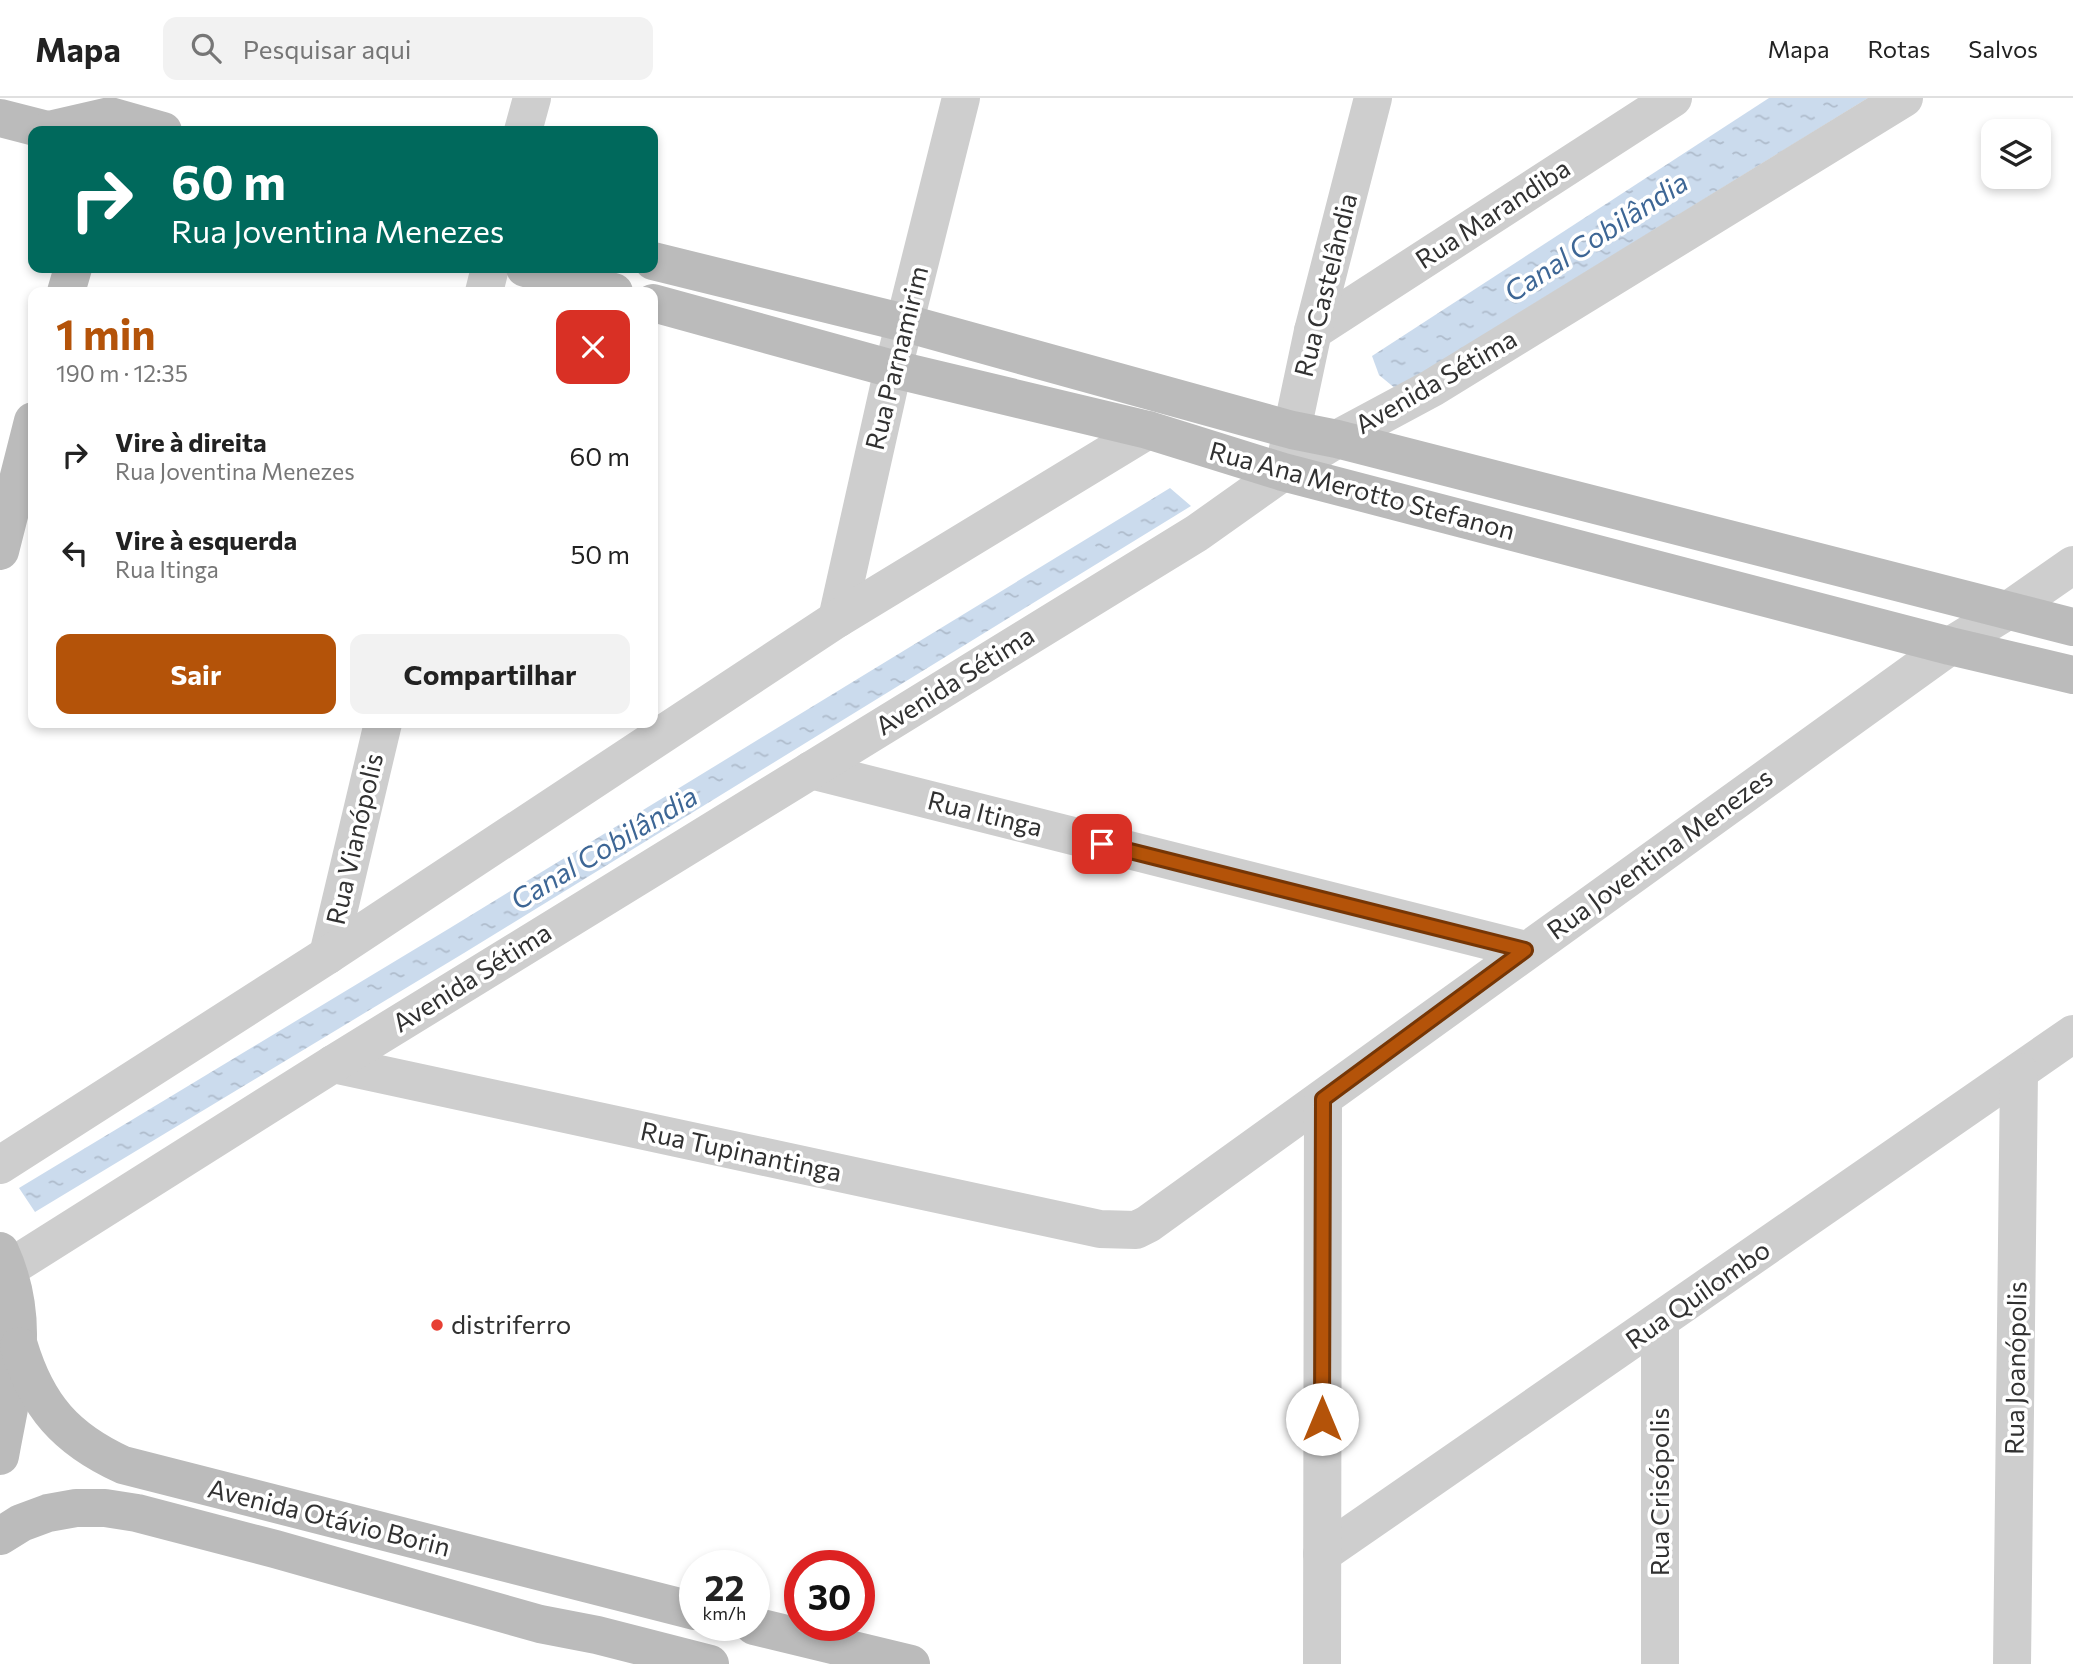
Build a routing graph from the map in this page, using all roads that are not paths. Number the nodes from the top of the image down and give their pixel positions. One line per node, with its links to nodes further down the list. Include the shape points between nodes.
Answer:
1 (532, 98): 11 (street)
2 (961, 98): 16 (street, Rua Parnamirim)
3 (1373, 98): 17 (street, Rua Castelândia)
4 (1673, 98): 17 (street, Rua Marandiba)
5 (1904, 98): 21 (street, Avenida Sétima, via 1432,387)
6 (110, 115): 9 (street); 10 (street)
7 (0, 118): 8 (street)
8 (33, 126)
9 (66, 126)
10 (146, 126)
11 (524, 126)
12 (658, 262): 16 (street, Rua Ana Merotto Stefanon)
13 (544, 273): 14 (street)
14 (595, 287)
15 (658, 304): 18 (street, Rua Ana Merotto Stefanon)
16 (905, 323): 18 (street, Rua Parnamirim); 20 (street, Rua Ana Merotto Stefanon)
17 (1313, 331): 20 (street, Rua Castelândia)
18 (893, 369): 19 (street, Rua Ana Merotto Stefanon); 27 (street, Rua Parnamirim)
19 (1148, 430): 23 (street, Rua Ana Merotto Stefanon); 27 (street)
20 (1292, 430): 21 (street, Rua Ana Merotto Stefanon); 23 (street, Rua Castelândia)
21 (1337, 439): 23 (street, Avenida Sétima); 26 (street, Rua Ana Merotto Stefanon)
22 (28, 441): 24 (street)
23 (1283, 472): 29 (street, Rua Ana Merotto Stefanon); 32 (street, Avenida Sétima, via 1197,533)
24 (0, 551)
25 (2073, 565): 26 (street, Rua Joventina Menezes)
26 (2007, 611): 28 (street, Rua Ana Merotto Stefanon); 29 (street, Rua Joventina Menezes)
27 (836, 619): 34 (street)
28 (2073, 627)
29 (1950, 646): 30 (street, Rua Ana Merotto Stefanon); 33 (street, Rua Joventina Menezes)
30 (2073, 675)
31 (382, 728): 34 (street, Rua Vianópolis)
32 (811, 770): 33 (street, Rua Itinga); 36 (street, Avenida Sétima)
33 (1525, 950): 38 (street, Rua Joventina Menezes)
34 (328, 955): 39 (street)
35 (2073, 1034): 37 (street, Rua Quilombo)
36 (333, 1064): 40 (street, Rua Tupinantinga, via 1100,1229 1136,1230); 41 (street, Avenida Sétima)
37 (2020, 1072): 42 (street, Rua Quilombo); 57 (street, Rua Joanópolis)
38 (1323, 1099): 40 (street, Rua Joventina Menezes); 48 (street)
39 (0, 1165)
40 (1148, 1224)
41 (4, 1260): 43 (street, via 17,1307)
42 (1660, 1321): 48 (street, Rua Quilombo); 56 (street, Rua Crisópolis)
43 (19, 1346): 44 (street); 45 (street, Avenida Otávio Borin, via 48,1409 63,1427 101,1455 145,1471)
44 (0, 1456)
45 (285, 1504): 47 (street); 49 (street, Avenida Otávio Borin)
46 (0, 1536): 47 (street, Avenida Otávio Borin, via 48,1513 105,1508)
47 (275, 1549): 51 (street, Avenida Otávio Borin)
48 (1322, 1554): 55 (street)
49 (548, 1575): 50 (street, Avenida Otávio Borin); 51 (street)
50 (679, 1607)
51 (540, 1624): 54 (street, Avenida Otávio Borin)
52 (770, 1630): 53 (street)
53 (898, 1663)
54 (710, 1664)
55 (1322, 1664)
56 (1660, 1664)
57 (2012, 1664)

